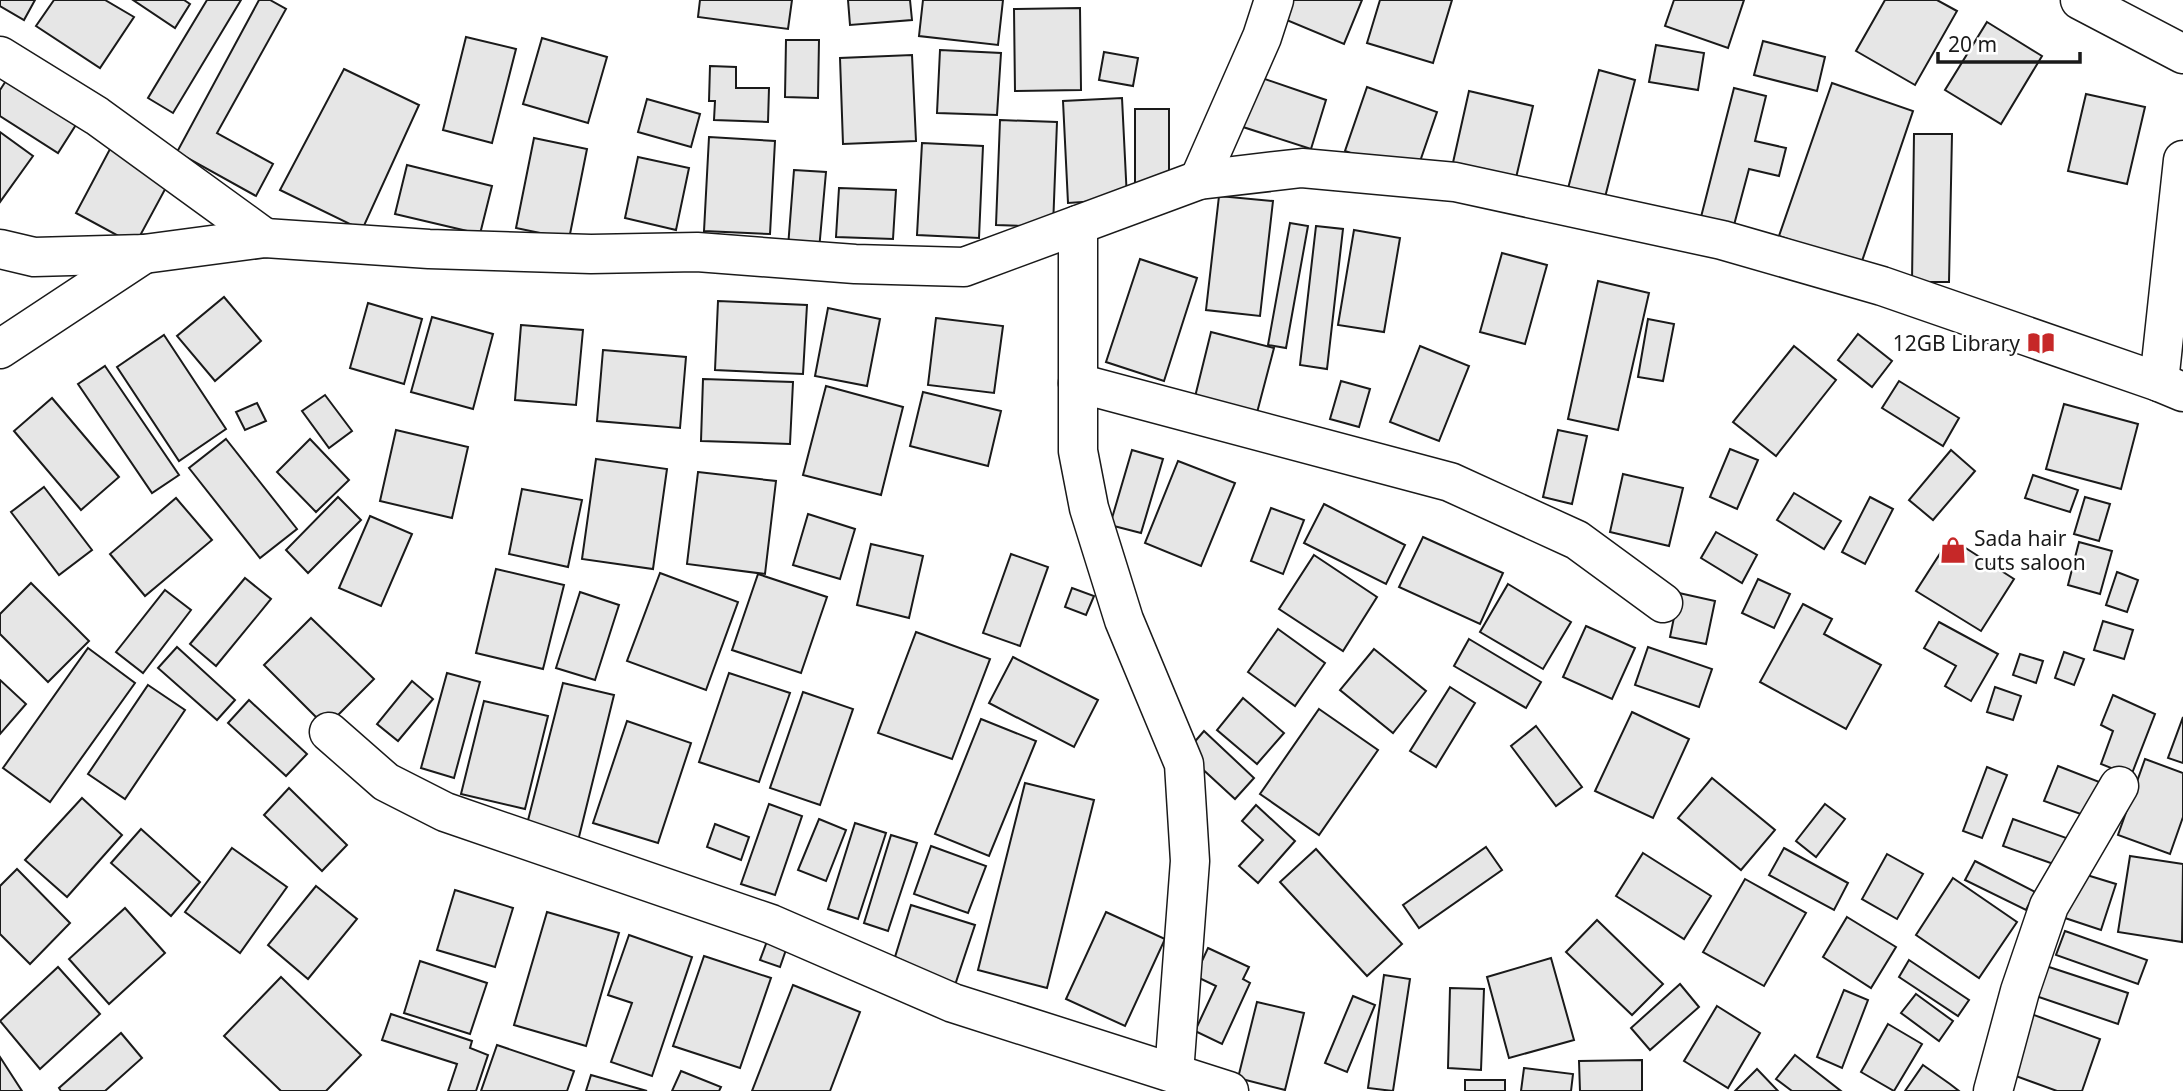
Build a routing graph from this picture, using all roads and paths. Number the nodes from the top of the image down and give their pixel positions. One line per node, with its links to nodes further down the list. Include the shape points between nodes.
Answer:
1 (1274, 0): 6 (street)
2 (2080, 0): 3 (street)
3 (2183, 54)
4 (0, 56): 8 (street, via 97,116)
5 (2183, 160): 13 (street)
6 (1199, 180): 7 (street); 13 (street, via 1302,168 1469,185 1723,240 1882,286)
7 (1078, 225): 8 (street, via 964,267 697,252 429,249); 12 (street)
8 (265, 238): 10 (street)
9 (0, 249): 10 (street, via 34,257)
10 (144, 254): 11 (street)
11 (0, 349)
12 (1078, 383): 14 (street, via 1450,482 1577,540); 17 (street, via 1078,451 1089,508 1124,620 1184,764 1191,861)
13 (2171, 387)
14 (1663, 603)
15 (329, 732): 17 (street, via 386,782 446,812 771,925 954,1003)
16 (2119, 786): 19 (street, via 2049,906)
17 (1174, 1073): 18 (street)
18 (1229, 1091)
19 (1993, 1091)

